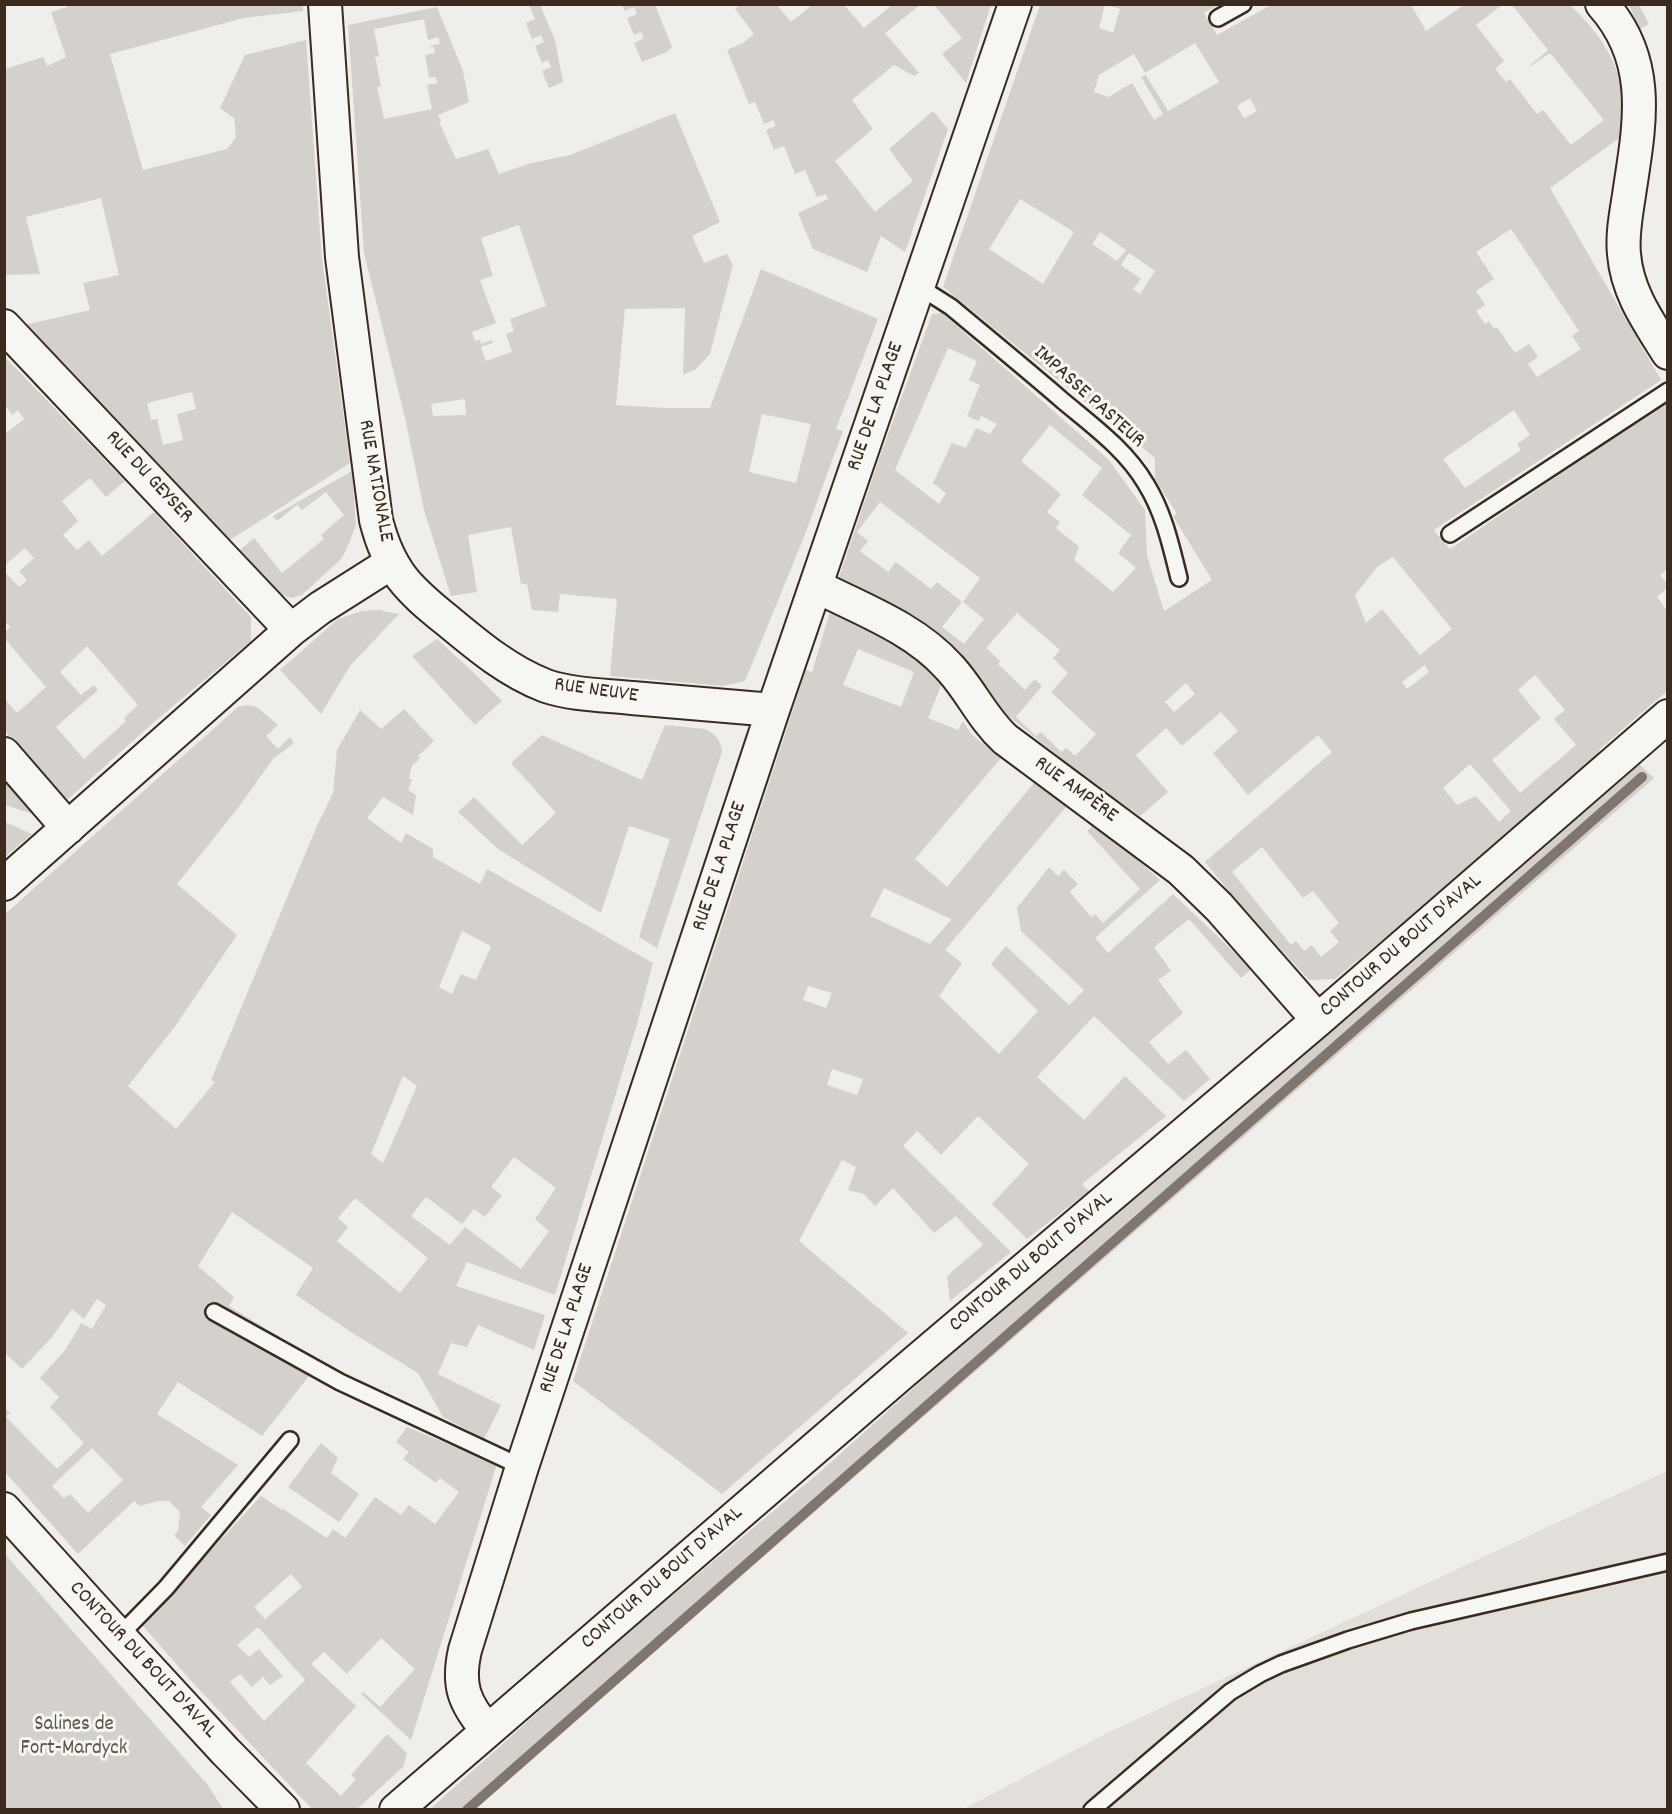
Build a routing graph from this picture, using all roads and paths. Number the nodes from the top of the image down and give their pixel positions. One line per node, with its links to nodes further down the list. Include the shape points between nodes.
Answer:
1 (1015, 4): 6 (street, RUE DE LA PLAGE)
2 (1243, 4): 5 (lane)
3 (1602, 4): 8 (street, via 1631,52 1640,104 1623,233 1626,268 1634,296)
4 (328, 5): 11 (street, RUE NATIONALE, via 331,106 345,284 376,520)
5 (1218, 18)
6 (917, 288): 12 (lane, IMPASSE PASTEUR, via 951,307 1130,461 1159,509); 13 (street, RUE DE LA PLAGE)
7 (4, 326): 14 (street, RUE DU GEYSER)
8 (1668, 353)
9 (1668, 391): 10 (lane)
10 (1450, 534)
11 (391, 563): 14 (street, RUE NATIONALE); 15 (street, RUE NEUVE, via 414,593 477,645 547,686 582,694)
12 (1179, 578)
13 (816, 586): 15 (street, RUE DE LA PLAGE); 20 (street, RUE AMPÈRE, via 900,628 935,653 949,666 992,727 1181,870)
14 (291, 630): 18 (street, RUE NATIONALE)
15 (773, 710): 23 (street, RUE DE LA PLAGE)
16 (1668, 716): 20 (street, CONTOUR DU BOUT D'AVAL)
17 (4, 754): 18 (street)
18 (68, 828): 19 (street, RUE NATIONALE)
19 (4, 884)
20 (1318, 1020): 27 (street, CONTOUR DU BOUT D'AVAL)
21 (214, 1312): 23 (lane, via 340,1382)
22 (290, 1440): 26 (lane, via 166,1588)
23 (522, 1467): 27 (street, RUE DE LA PLAGE, via 462,1663 463,1692)
24 (4, 1509): 26 (street, CONTOUR DU BOUT D'AVAL)
25 (1668, 1562): 30 (lane, via 1411,1622 1348,1640 1260,1674 1230,1692)
26 (119, 1636): 28 (street, CONTOUR DU BOUT D'AVAL)
27 (487, 1730): 29 (street, CONTOUR DU BOUT D'AVAL)
28 (283, 1809)
29 (396, 1809)
30 (1092, 1809)

